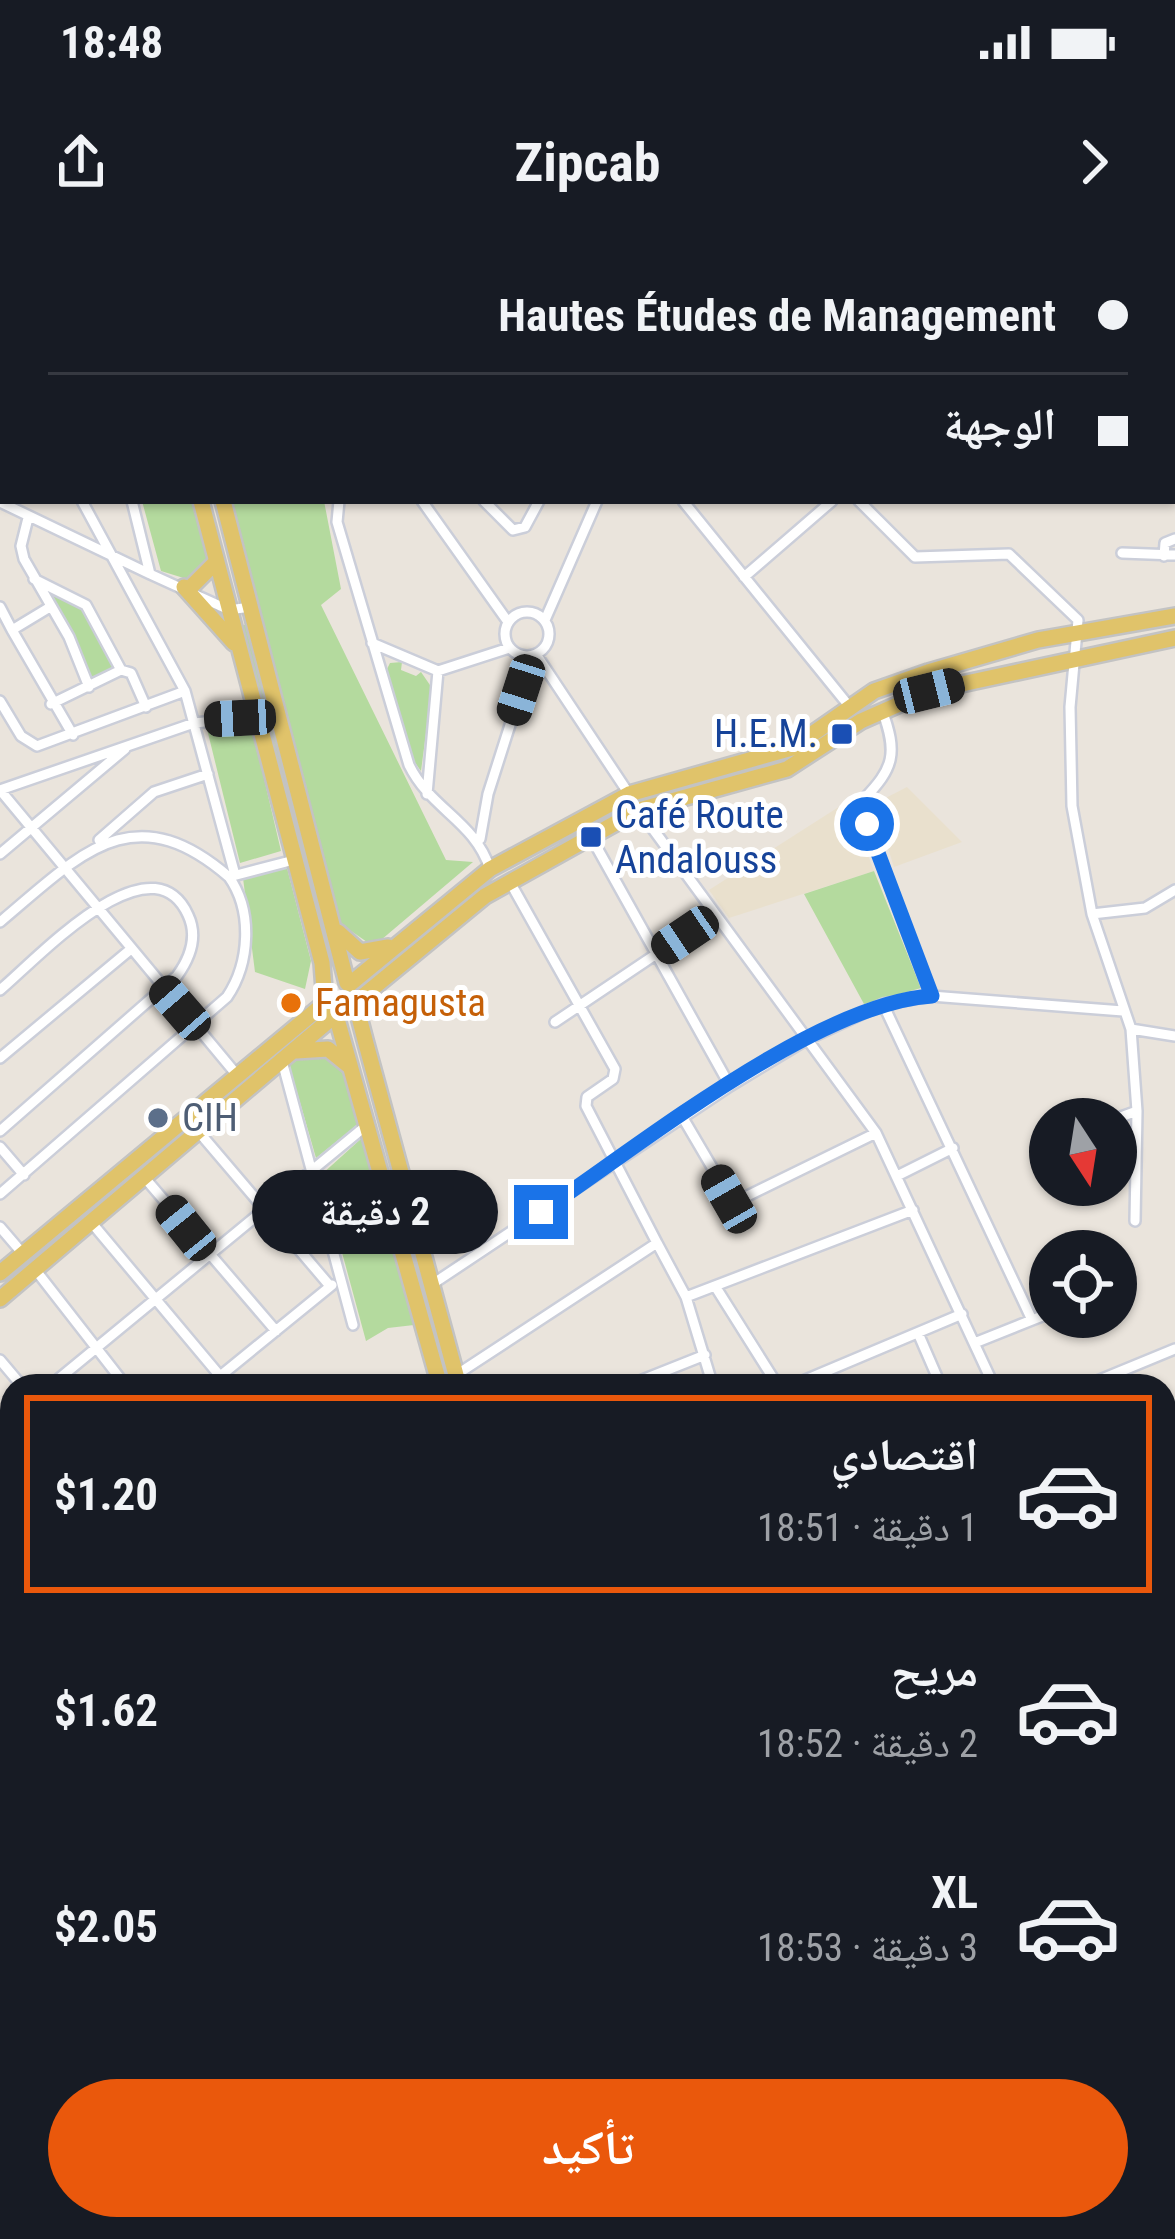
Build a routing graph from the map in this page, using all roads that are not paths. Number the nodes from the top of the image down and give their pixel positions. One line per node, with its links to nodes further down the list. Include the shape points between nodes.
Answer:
1 (332, 240): 2 (street)
2 (363, 240)
3 (4, 504): 17 (street)
4 (27, 504): 17 (street)
5 (84, 504): 21 (street)
6 (133, 504): 23 (street)
7 (202, 504): 22 (main road)
8 (224, 504): 28 (main road)
9 (339, 504): 37 (street)
10 (424, 504): 33 (street)
11 (487, 504): 12 (street, via 513,530 525,526)
12 (537, 504)
13 (596, 504): 32 (street)
14 (685, 504): 24 (street)
15 (829, 504): 24 (street)
16 (862, 504): 35 (street, via 915,557 1010,554 1073,612)
17 (25, 516): 21 (street); 25 (street, via 21,546)
18 (1175, 539): 20 (street, via 1166,543)
19 (1122, 553): 20 (street)
20 (1169, 556)
21 (114, 560): 23 (street); 45 (street)
22 (216, 562): 26 (main road); 30 (main road)
23 (150, 574): 26 (street)
24 (744, 577): 48 (street)
25 (34, 579): 29 (street); 42 (street, via 86,604)
26 (186, 588): 30 (street); 39 (main road)
27 (0, 607): 34 (street)
28 (250, 607): 30 (street); 75 (main road)
29 (50, 608): 34 (street); 44 (street)
30 (229, 610): 39 (main road)
31 (1175, 616): 35 (main road)
32 (545, 620): 33 (street, via 526,611); 40 (street, via 548,641)
33 (508, 622): 38 (street)
34 (12, 630): 47 (street)
35 (1080, 632): 41 (street); 48 (main road, via 988,653)
36 (1175, 638): 41 (main road)
37 (372, 643): 43 (street); 57 (street, via 405,754)
38 (509, 647): 40 (street); 43 (street)
39 (239, 650): 51 (main road)
40 (534, 655): 58 (street); 62 (street)
41 (1075, 658): 50 (main road); 72 (street, via 1072,806)
42 (121, 670): 44 (street); 49 (street, via 131,673)
43 (438, 671): 57 (street)
44 (89, 687): 47 (street)
45 (185, 692): 49 (street); 53 (street)
46 (0, 701): 52 (street)
47 (51, 704): 54 (street)
48 (849, 706): 58 (main road, via 792,748)
49 (146, 707): 54 (street)
50 (881, 710): 59 (main road, via 787,769); 82 (street, via 891,736 888,773 862,810)
51 (257, 717): 53 (street); 65 (main road)
52 (5, 721): 54 (street, via 38,746)
53 (194, 723): 55 (street); 56 (street)
54 (73, 735)
55 (129, 745): 60 (street); 60 (street, via 0,790)
56 (208, 774): 63 (street, via 154,792); 68 (street)
57 (427, 794): 62 (street)
58 (628, 794): 67 (main road)
59 (639, 809): 61 (main road); 73 (street)
60 (31, 829): 64 (street); 66 (street)
61 (591, 836): 69 (main road); 78 (street)
62 (481, 839): 67 (street)
63 (95, 844): 66 (street); 68 (street, via 163,838)
64 (0, 854)
65 (294, 860): 68 (street); 85 (main road)
66 (64, 869): 71 (street); 74 (street)
67 (490, 869): 76 (main road)
68 (232, 876): 88 (street, via 244,920 243,959 227,997)
69 (510, 881): 81 (main road); 84 (street)
70 (1175, 890): 72 (street, via 1145,908)
71 (98, 908): 77 (street); 79 (street, via 142,887 185,908 190,953); 80 (street)
72 (1092, 914): 86 (street)
73 (713, 916): 78 (street); 91 (street)
74 (0, 922)
75 (334, 926): 76 (main road, via 360,952); 81 (main road)
76 (402, 941): 81 (main road)
77 (131, 949): 79 (street); 93 (street)
78 (657, 954): 84 (street); 96 (street)
79 (164, 989): 88 (street); 100 (street)
80 (0, 990)
81 (354, 994): 85 (main road); 85 (main road); 125 (main road)
82 (932, 996): 83 (street); 86 (street)
83 (883, 1004): 91 (street); 104 (street)
84 (580, 1005): 87 (street); 105 (street, via 615,1069 585,1103)
85 (331, 1008): 92 (main road); 94 (main road); 95 (main road)
86 (1123, 1011): 89 (street)
87 (554, 1022)
88 (196, 1027): 95 (street); 107 (street)
89 (1131, 1029): 90 (street); 97 (street)
90 (1175, 1036)
91 (806, 1040): 96 (street); 102 (street)
92 (288, 1057): 94 (main road, via 328,1048); 101 (main road); 106 (street)
93 (0, 1058)
94 (350, 1066): 99 (main road)
95 (237, 1075): 118 (main road)
96 (730, 1086): 98 (street)
97 (1136, 1098)
98 (682, 1118): 102 (street, via 734,1203); 105 (street)
99 (367, 1125): 106 (street); 143 (main road)
100 (0, 1131)
101 (198, 1131): 109 (main road); 112 (street)
102 (876, 1133): 108 (street)
103 (0, 1147): 107 (street)
104 (953, 1148): 108 (street); 129 (street)
105 (616, 1162): 117 (street); 125 (street)
106 (313, 1170): 112 (street); 122 (street)
107 (24, 1175): 110 (street)
108 (897, 1176): 113 (street)
109 (144, 1177): 115 (main road); 119 (street)
110 (0, 1194)
111 (1136, 1206): 114 (street)
112 (263, 1209): 119 (street); 123 (street)
113 (913, 1210): 124 (street); 130 (street)
114 (1136, 1221)
115 (91, 1222): 120 (main road); 128 (street)
116 (0, 1227): 118 (street)
117 (656, 1243): 127 (street); 145 (street)
118 (22, 1253): 120 (street); 121 (main road)
119 (206, 1253): 128 (street); 133 (street)
120 (35, 1269): 126 (main road); 136 (street)
121 (0, 1273)
122 (341, 1278): 123 (street); 132 (street)
123 (330, 1286): 133 (street)
124 (715, 1286): 127 (street); 148 (street)
125 (428, 1287): 144 (main road)
126 (0, 1298)
127 (686, 1298): 138 (street)
128 (153, 1299): 136 (street); 141 (street)
129 (1029, 1313)
130 (962, 1315): 134 (street); 135 (street)
131 (1029, 1321): 135 (street)
132 (353, 1325)
133 (276, 1331): 142 (street)
134 (918, 1333): 149 (street); 150 (street)
135 (977, 1342): 151 (street)
136 (95, 1348): 139 (street); 140 (street)
137 (1175, 1349): 152 (street)
138 (705, 1355): 146 (street); 147 (street)
139 (64, 1374)
140 (116, 1374)
141 (218, 1374)
142 (222, 1374)
143 (437, 1374)
144 (455, 1374)
145 (466, 1374)
146 (657, 1374)
147 (710, 1374)
148 (770, 1374)
149 (820, 1374)
150 (936, 1374)
151 (989, 1374)
152 (1114, 1374)

